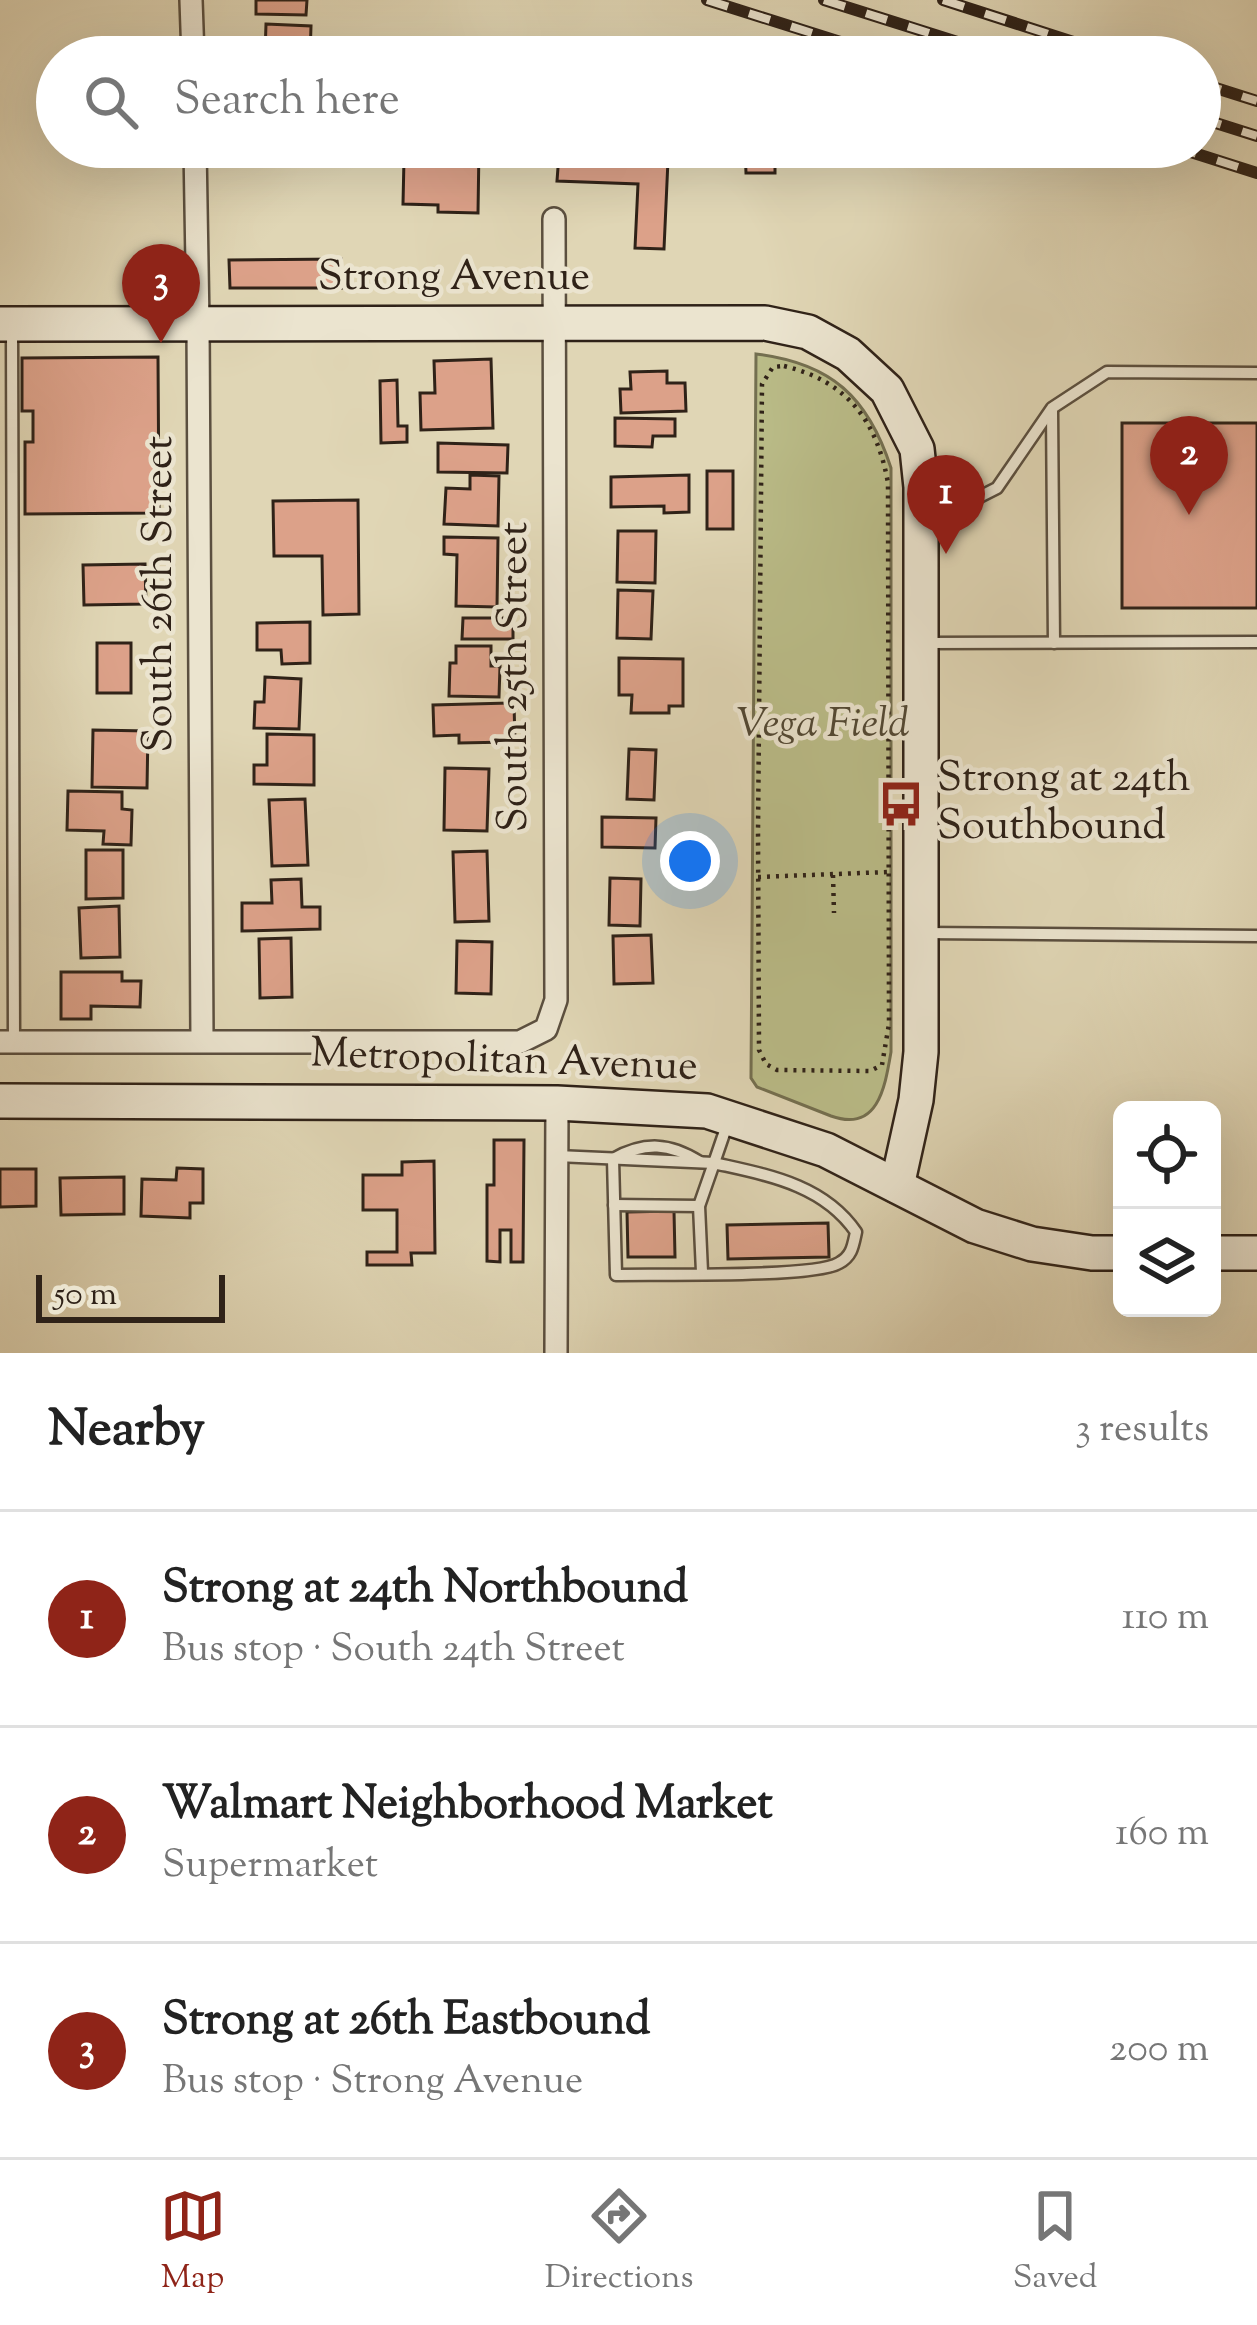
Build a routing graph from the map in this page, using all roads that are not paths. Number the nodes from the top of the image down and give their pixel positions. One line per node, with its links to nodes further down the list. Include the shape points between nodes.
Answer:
1 (191, 0): 2 (street)
2 (192, 36)
3 (194, 168): 6 (street, South 26th Street)
4 (554, 219): 7 (street, South 25th Street)
5 (6, 324): 6 (street, Strong Avenue); 17 (lane)
6 (198, 324): 7 (street, Strong Avenue); 16 (street, South 26th Street)
7 (554, 324): 10 (street, Strong Avenue, via 765,323 808,332 848,354 886,390 917,448); 16 (street, South 25th Street, via 556,1000 546,1028 520,1042)
8 (1257, 373): 9 (lane, via 1107,372)
9 (1052, 408): 10 (lane, via 998,488); 13 (lane)
10 (920, 527): 12 (street)
11 (1257, 642): 13 (lane)
12 (921, 643): 13 (lane); 14 (street)
13 (1054, 643)
14 (920, 933): 15 (lane); 24 (street, via 921,1052)
15 (1257, 936)
16 (202, 1041): 17 (street)
17 (7, 1042)
18 (0, 1101): 19 (street, Metropolitan Avenue)
19 (557, 1103): 20 (street, Metropolitan Avenue); 21 (street)
20 (730, 1118): 23 (lane); 24 (street, Metropolitan Avenue, via 826,1150)
21 (557, 1156): 22 (lane); 31 (street)
22 (613, 1159): 23 (lane); 25 (lane)
23 (714, 1163): 26 (lane); 30 (lane, via 818,1195 856,1232 853,1250 831,1267)
24 (897, 1186): 27 (street, Metropolitan Avenue, via 1032,1244)
25 (614, 1205): 26 (lane); 30 (lane, via 616,1275)
26 (699, 1205): 30 (lane)
27 (1113, 1253)
28 (1221, 1253): 29 (street)
29 (1257, 1253)
30 (702, 1273)
31 (556, 1353)

